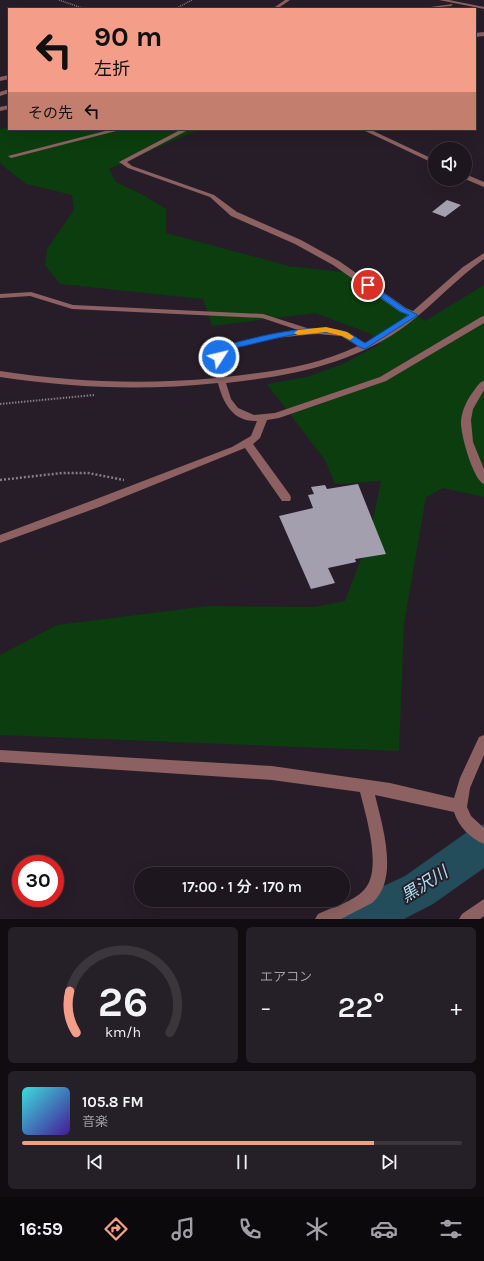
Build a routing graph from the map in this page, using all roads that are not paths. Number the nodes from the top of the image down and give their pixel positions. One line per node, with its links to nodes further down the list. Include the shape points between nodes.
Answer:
1 (288, 0): 4 (street)
2 (441, 0): 3 (street)
3 (458, 1): 5 (street); 6 (street)
4 (276, 8)
5 (427, 8)
6 (484, 8)
7 (116, 130): 10 (street)
8 (185, 130): 16 (street, via 122,162 212,196 234,214 298,242 336,263)
9 (366, 130): 11 (street)
10 (11, 156)
11 (428, 159)
12 (472, 179): 13 (street)
13 (484, 185)
14 (484, 255): 16 (street, via 448,283)
15 (0, 296): 18 (street, via 31,294 72,308 263,316)
16 (414, 315): 19 (street)
17 (484, 319): 23 (street, via 384,379 276,416)
18 (308, 331): 19 (street, via 326,330 344,334); 21 (street, via 227,348 219,357 217,366)
19 (365, 347): 21 (street, via 310,367 270,375)
20 (0, 374): 21 (street, via 103,386)
21 (220, 380): 23 (street, via 226,400 235,410 254,418)
22 (484, 384): 25 (street, via 475,394 466,413 469,445)
23 (263, 417): 24 (street, via 255,438)
24 (247, 443): 26 (street); 27 (street, via 140,487)
25 (484, 480)
26 (286, 498)
27 (0, 539)
28 (484, 741): 31 (street, via 466,781)
29 (0, 756): 30 (street, via 272,773)
30 (366, 787): 31 (street); 34 (street, via 378,843 377,887 369,897)
31 (460, 806): 32 (street, via 470,826)
32 (484, 838)
33 (484, 907): 35 (street)
34 (323, 919)
35 (467, 919)

